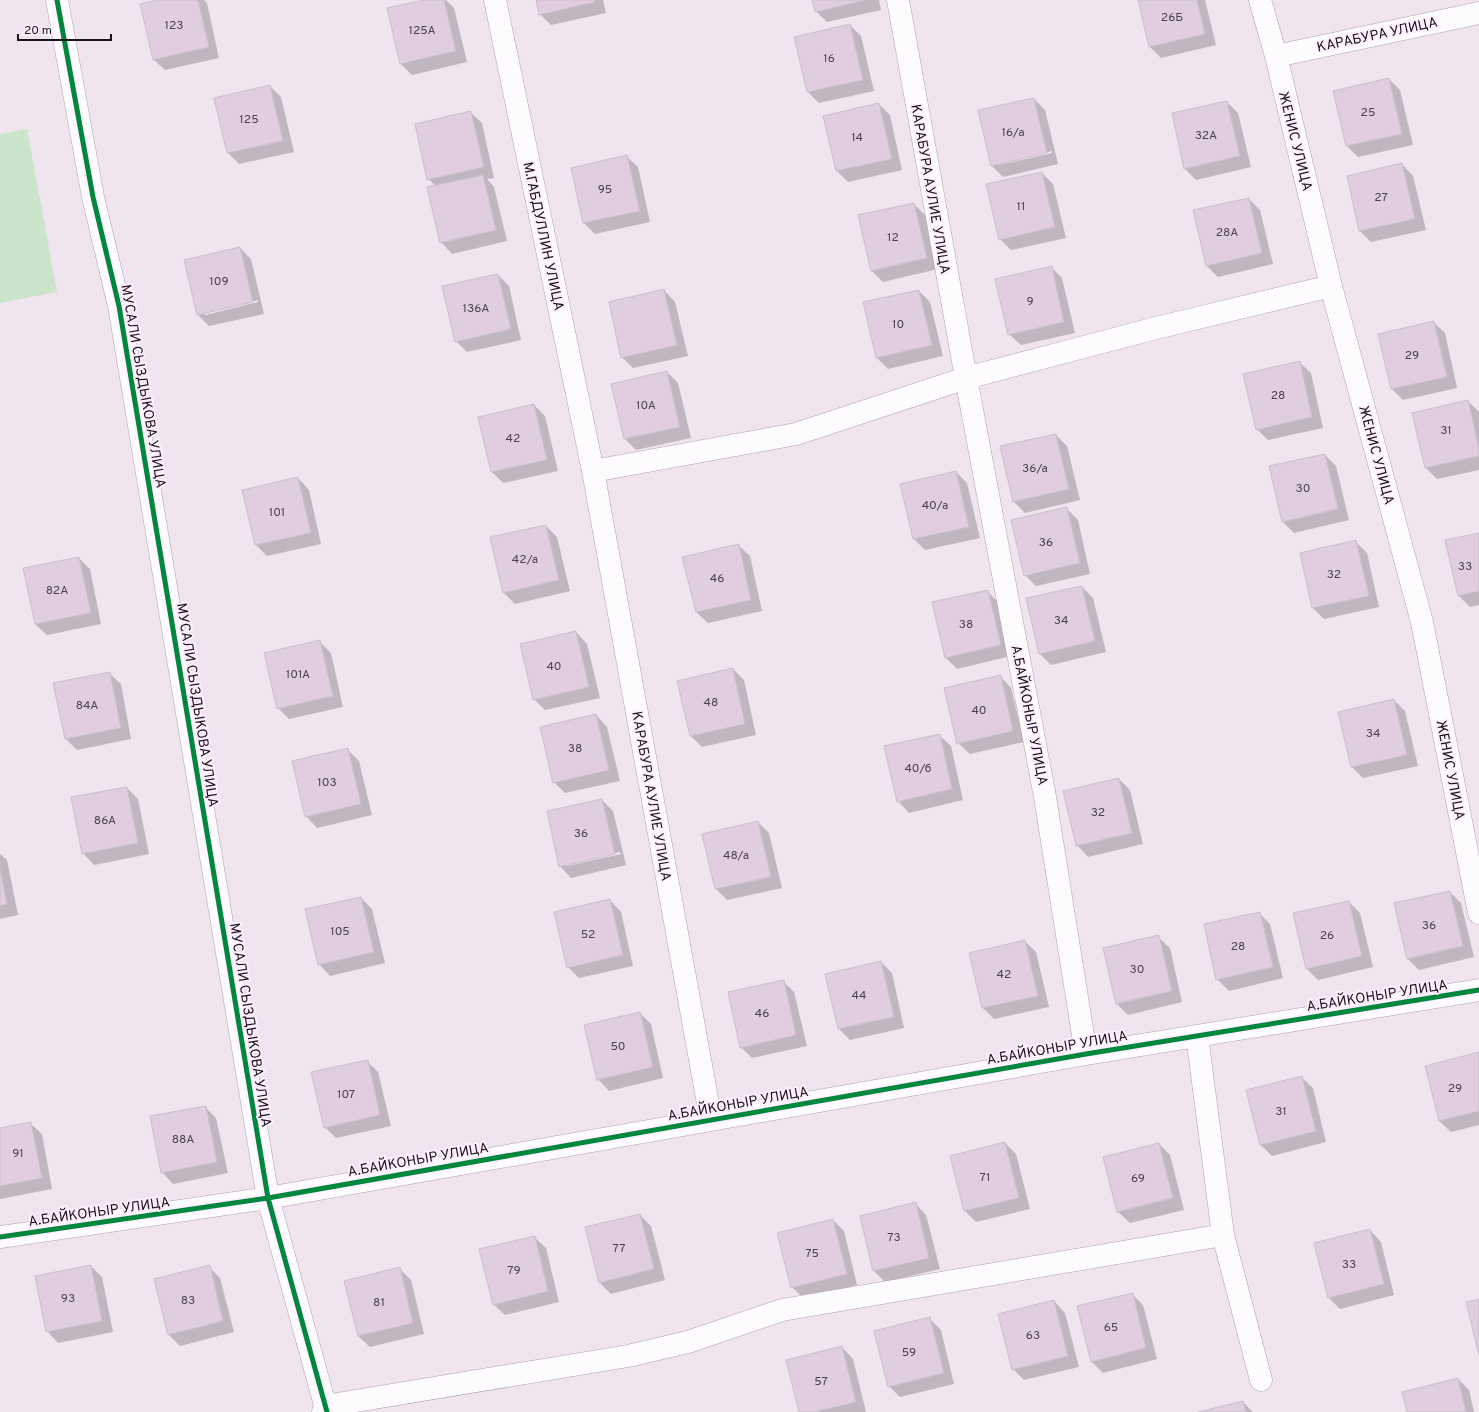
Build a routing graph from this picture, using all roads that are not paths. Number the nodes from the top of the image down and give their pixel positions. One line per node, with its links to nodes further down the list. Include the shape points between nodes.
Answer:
1 (57, 0): 15 (street, МУСАЛИ СЫЗДЫКОВА УЛИЦА, via 93,197 119,306)
2 (495, 0): 9 (street, М.ГАБДУЛЛИН УЛИЦА)
3 (898, 0): 8 (street, КАРАБУРА АУЛИЕ УЛИЦА)
4 (1260, 0): 6 (street, ЖЕНИС УЛИЦА)
5 (1479, 12): 6 (street, КАРАБУРА УЛИЦА)
6 (1276, 56): 7 (street, ЖЕНИС УЛИЦА)
7 (1331, 286): 8 (street, via 1148,330); 10 (street, ЖЕНИС УЛИЦА, via 1422,622)
8 (966, 378): 9 (street, via 796,434); 13 (street, А.БАЙКОНЫР УЛИЦА, via 1046,797)
9 (593, 471): 14 (street, КАРАБУРА АУЛИЕ УЛИЦА)
10 (1479, 913)
11 (1479, 990): 12 (street, А.БАЙКОНЫР УЛИЦА)
12 (1197, 1036): 13 (street, А.БАЙКОНЫР УЛИЦА); 16 (street)
13 (1086, 1054): 14 (street, А.БАЙКОНЫР УЛИЦА)
14 (711, 1120): 15 (street, А.БАЙКОНЫР УЛИЦА)
15 (268, 1198): 17 (street, А.БАЙКОНЫР УЛИЦА); 19 (street, МУСАЛИ СЫЗДЫКОВА УЛИЦА)
16 (1223, 1236): 18 (street); 19 (street, via 782,1310 688,1342 628,1356)
17 (0, 1237)
18 (1261, 1380)
19 (325, 1410)

